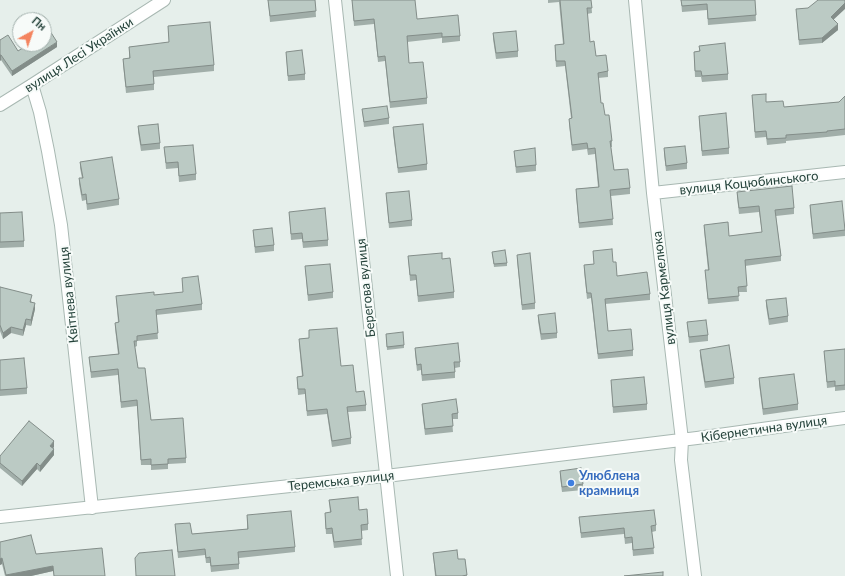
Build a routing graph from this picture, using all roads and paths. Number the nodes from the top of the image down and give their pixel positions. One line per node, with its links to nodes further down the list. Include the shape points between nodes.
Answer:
1 (335, 0): 10 (street, Берегова вулиця)
2 (635, 0): 7 (street, вулиця Кармелюка)
3 (159, 1): 4 (street, вулиця Лесі Українки)
4 (32, 85): 5 (street, вулиця Лесі Українки); 11 (street, Квітнева вулиця, via 45,135 61,225)
5 (0, 105)
6 (845, 172): 7 (street, вулиця Коцюбинського)
7 (653, 193): 9 (street, вулиця Кармелюка)
8 (845, 418): 9 (street, Кібернетична вулиця)
9 (682, 440): 10 (street, Теремська вулиця); 14 (street, вулиця Кармелюка)
10 (386, 476): 11 (street, Теремська вулиця); 13 (street, Берегова вулиця)
11 (92, 508): 12 (street, Теремська вулиця)
12 (0, 517)
13 (397, 576)
14 (695, 576)

